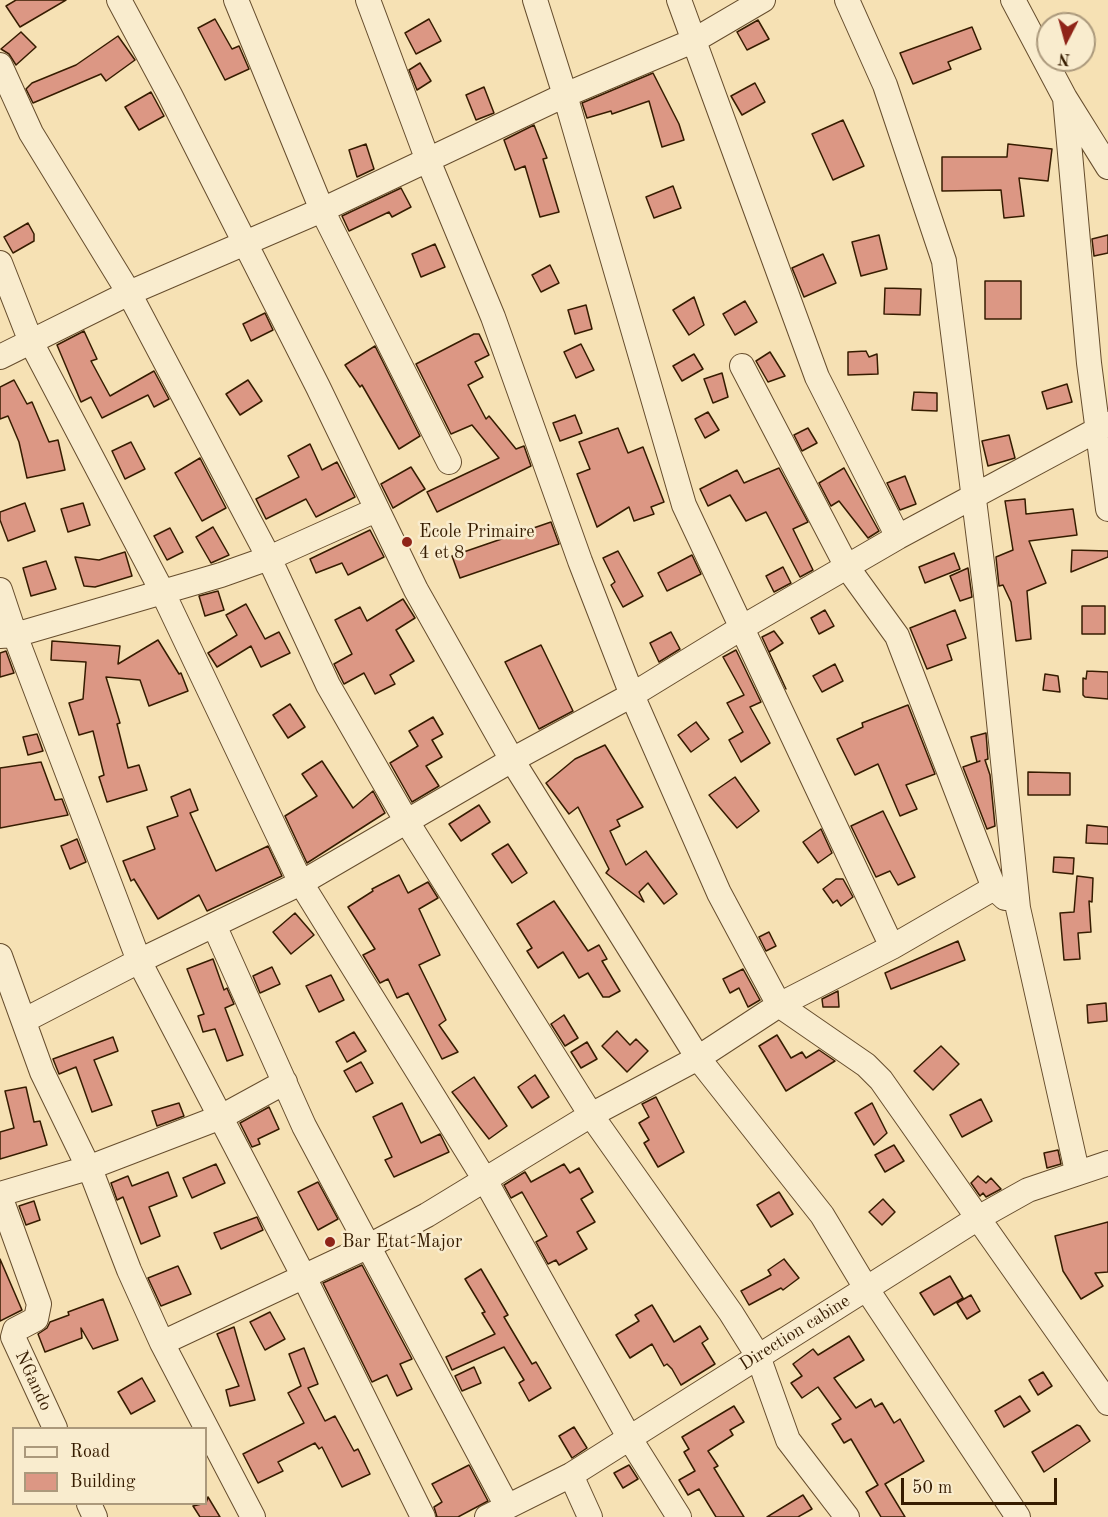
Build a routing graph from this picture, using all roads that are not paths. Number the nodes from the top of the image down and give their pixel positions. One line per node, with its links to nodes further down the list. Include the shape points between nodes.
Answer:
1 (119, 0): 16 (street)
2 (236, 0): 15 (street)
3 (368, 0): 13 (street)
4 (535, 0): 11 (street)
5 (679, 0): 9 (street)
6 (763, 0): 9 (street)
7 (848, 0): 24 (street, via 885,85 944,261)
8 (1013, 0): 12 (street)
9 (693, 41): 11 (street); 27 (street, via 817,377)
10 (0, 65): 18 (street, via 31,133)
11 (565, 94): 13 (street); 32 (street, via 684,505)
12 (1065, 98): 14 (street); 22 (street)
13 (427, 158): 15 (street); 34 (street, via 493,317)
14 (1108, 167)
15 (322, 210): 16 (street); 23 (street)
16 (244, 244): 18 (street); 26 (street)
17 (0, 263): 19 (street)
18 (129, 293): 19 (street); 28 (street)
19 (31, 342): 20 (street); 31 (street)
20 (0, 357)
21 (742, 366): 29 (street)
22 (1102, 427): 24 (street); 25 (street)
23 (449, 462)
24 (973, 498): 27 (street); 39 (street)
25 (1108, 509)
26 (376, 510): 28 (street); 35 (street)
27 (898, 537): 29 (street)
28 (269, 558): 31 (street); 36 (street, via 328,685)
29 (847, 567): 32 (street); 38 (street, via 897,636)
30 (0, 590): 33 (street)
31 (163, 593): 33 (street); 37 (street)
32 (742, 627): 34 (street); 41 (street)
33 (7, 635): 43 (street)
34 (632, 695): 35 (street); 44 (street, via 711,877)
35 (512, 760): 36 (street); 46 (street)
36 (407, 822): 37 (street); 48 (street)
37 (301, 883): 40 (street); 53 (street)
38 (994, 888): 39 (street); 41 (street)
39 (1018, 908): 52 (street)
40 (214, 925): 43 (street); 47 (street)
41 (892, 947): 44 (street)
42 (0, 956): 45 (street)
43 (139, 961): 45 (street); 49 (street)
44 (779, 1005): 46 (street); 55 (street, via 866,1065 881,1080)
45 (25, 1020): 51 (street, via 42,1072)
46 (698, 1058): 48 (street); 58 (street, via 822,1215)
47 (285, 1082): 49 (street); 56 (street, via 304,1126)
48 (591, 1115): 53 (street); 60 (street)
49 (221, 1117): 51 (street); 57 (street)
50 (1108, 1163): 52 (street, Direction cabine)
51 (88, 1168): 54 (street); 59 (street)
52 (1077, 1172): 55 (street, Direction cabine, via 1028,1190)
53 (484, 1180): 56 (street); 65 (street)
54 (0, 1195): 62 (street, NGando, via 39,1304 36,1319 13,1333)
55 (978, 1218): 58 (street, Direction cabine); 61 (street)
56 (369, 1246): 57 (street); 67 (street)
57 (304, 1277): 59 (street); 69 (street)
58 (866, 1288): 60 (street, Direction cabine); 73 (street)
59 (162, 1343): 63 (street)
60 (758, 1356): 65 (street, Direction cabine); 72 (street, via 788,1440)
61 (1108, 1403)
62 (55, 1427)
63 (206, 1427)
64 (207, 1429): 68 (street)
65 (630, 1439): 66 (street, Direction cabine); 71 (street)
66 (571, 1475): 67 (street, Direction cabine); 70 (street)
67 (497, 1512)
68 (253, 1517)
69 (423, 1517)
70 (590, 1517)
71 (680, 1517)
72 (847, 1517)
73 (1017, 1517)

